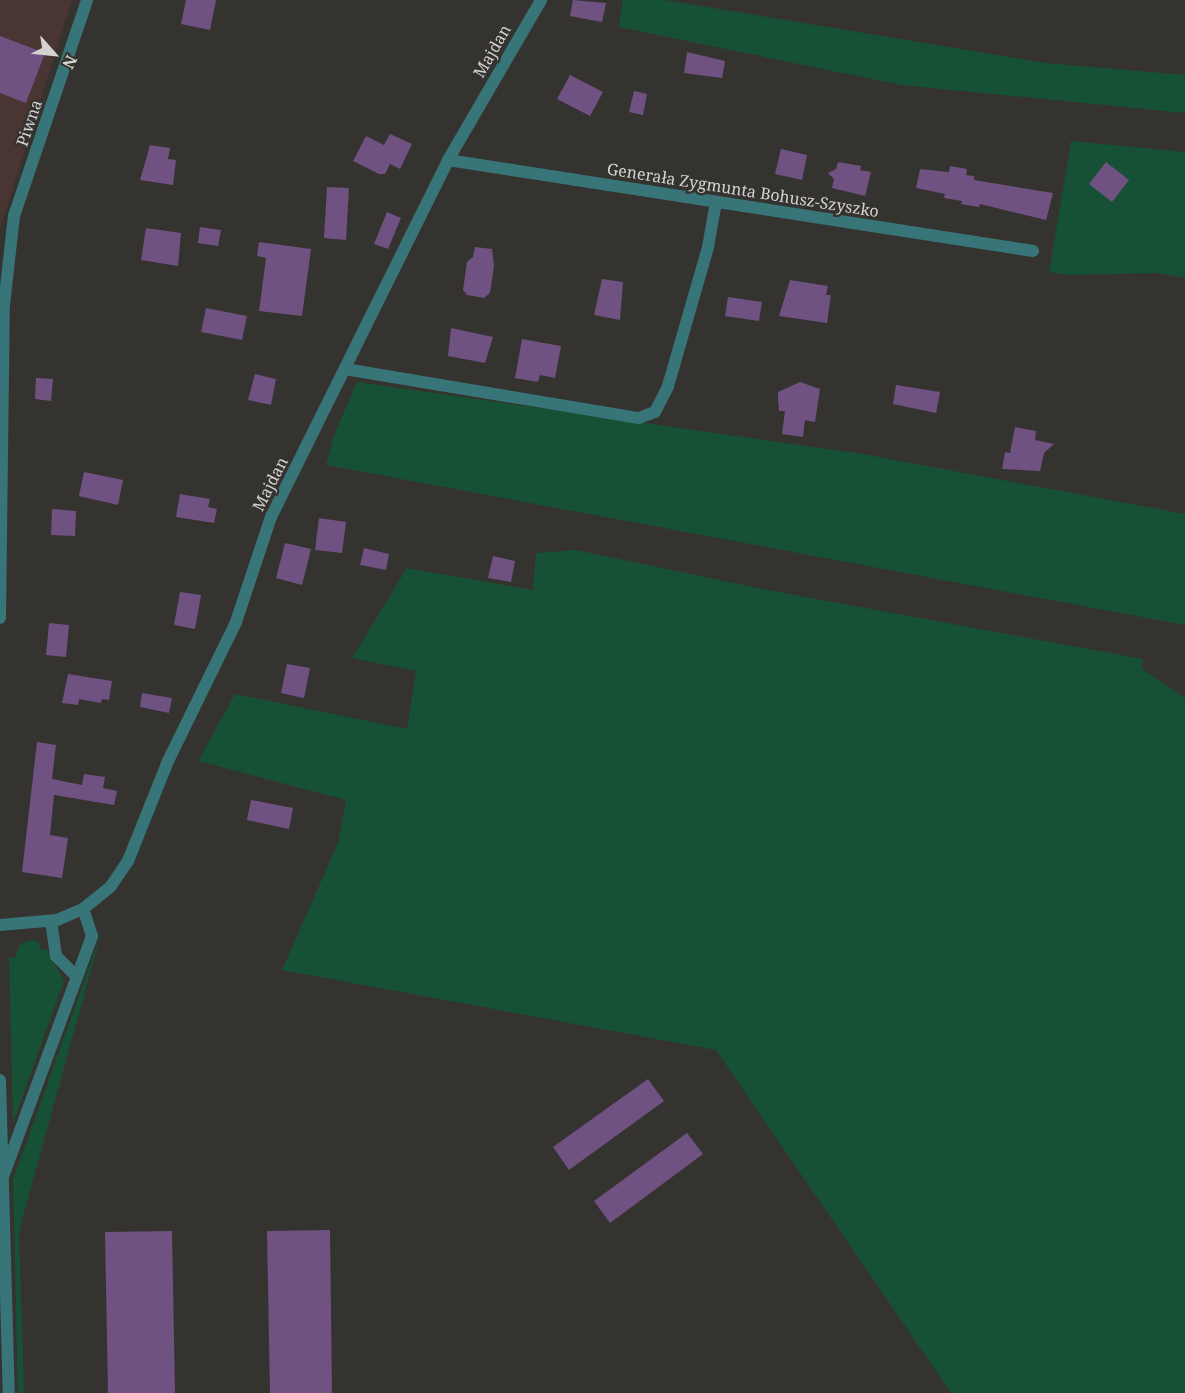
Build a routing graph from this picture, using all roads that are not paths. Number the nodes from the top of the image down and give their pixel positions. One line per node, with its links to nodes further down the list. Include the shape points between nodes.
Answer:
1 (87, 0): 7 (street, Piwna, via 14,216 4,305)
2 (541, 0): 3 (street, Majdan)
3 (448, 160): 4 (street, Generała Zygmunta Bohusz-Szyszko); 6 (street, Majdan)
4 (716, 202): 5 (street, Generała Zygmunta Bohusz-Szyszko); 6 (street, via 708,247 668,386 655,412 639,418)
5 (1033, 251)
6 (345, 369): 8 (street, Majdan, via 271,517 236,622 168,761 128,861 111,886)
7 (0, 618)
8 (83, 909): 9 (street, Majdan); 11 (street, via 92,936)
9 (51, 921): 10 (street, Majdan); 11 (street, via 56,956)
10 (0, 925)
11 (77, 977): 13 (street)
12 (0, 1080): 13 (street)
13 (3, 1175): 14 (street)
14 (9, 1393)

